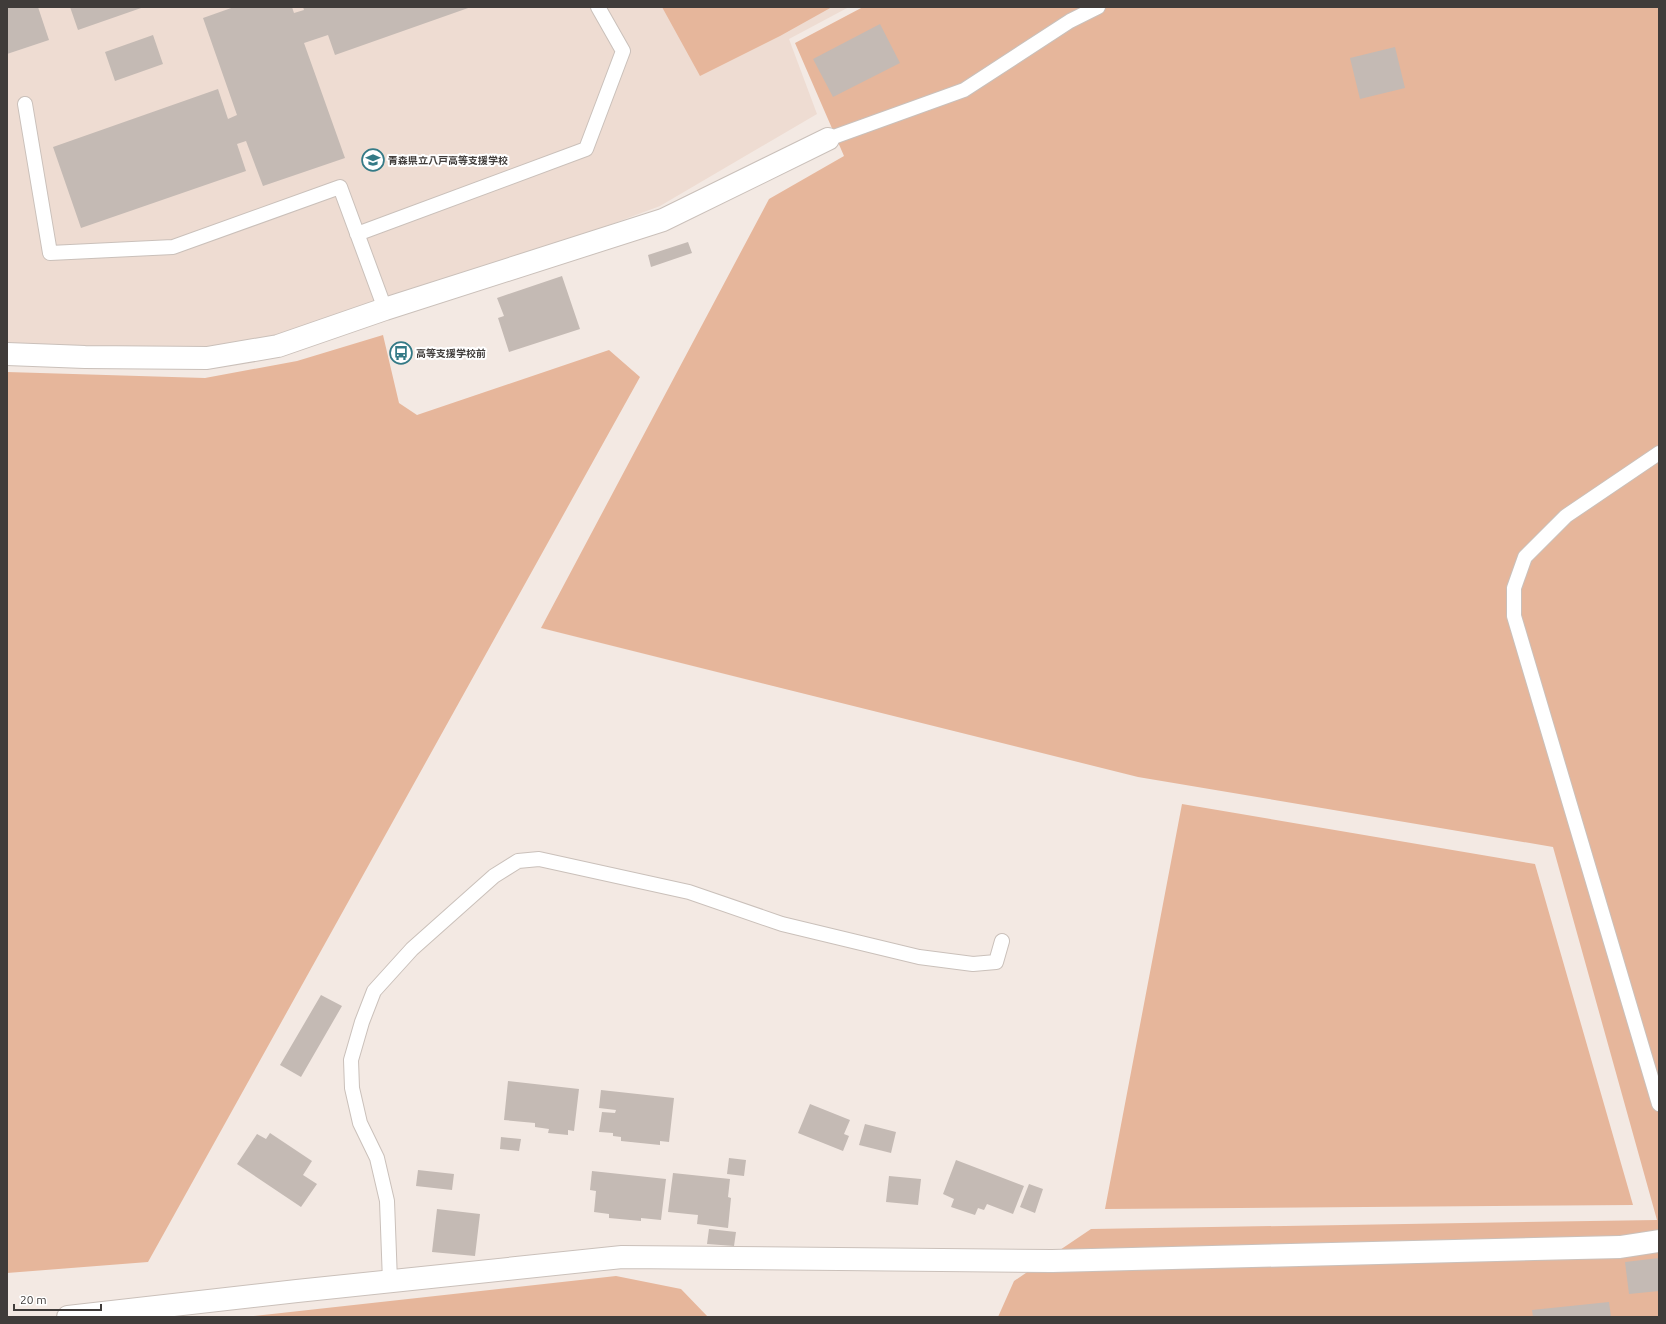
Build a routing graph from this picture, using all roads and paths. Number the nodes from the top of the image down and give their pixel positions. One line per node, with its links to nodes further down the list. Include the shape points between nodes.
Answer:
1 (598, 7): 5 (lane, via 623,51 586,149)
2 (1098, 7): 4 (lane, via 1070,21 964,90)
3 (25, 104): 5 (lane, via 50,252 173,247 340,187)
4 (828, 139): 6 (street, via 663,220)
5 (357, 234): 6 (lane)
6 (385, 309): 7 (street, via 278,346 206,358)
7 (7, 354)
8 (1659, 453): 10 (lane, via 1566,516 1525,558 1514,588 1514,616)
9 (1002, 941): 12 (lane, via 996,962 973,964 919,957 782,924 681,890 539,859 518,861 494,876 412,949 374,991 362,1022 351,1060 352,1088 360,1123 377,1158 387,1202)
10 (1659, 1104)
11 (1659, 1241): 12 (street, via 1620,1247 1052,1261 622,1258)
12 (390, 1281): 13 (street)
13 (68, 1317)

